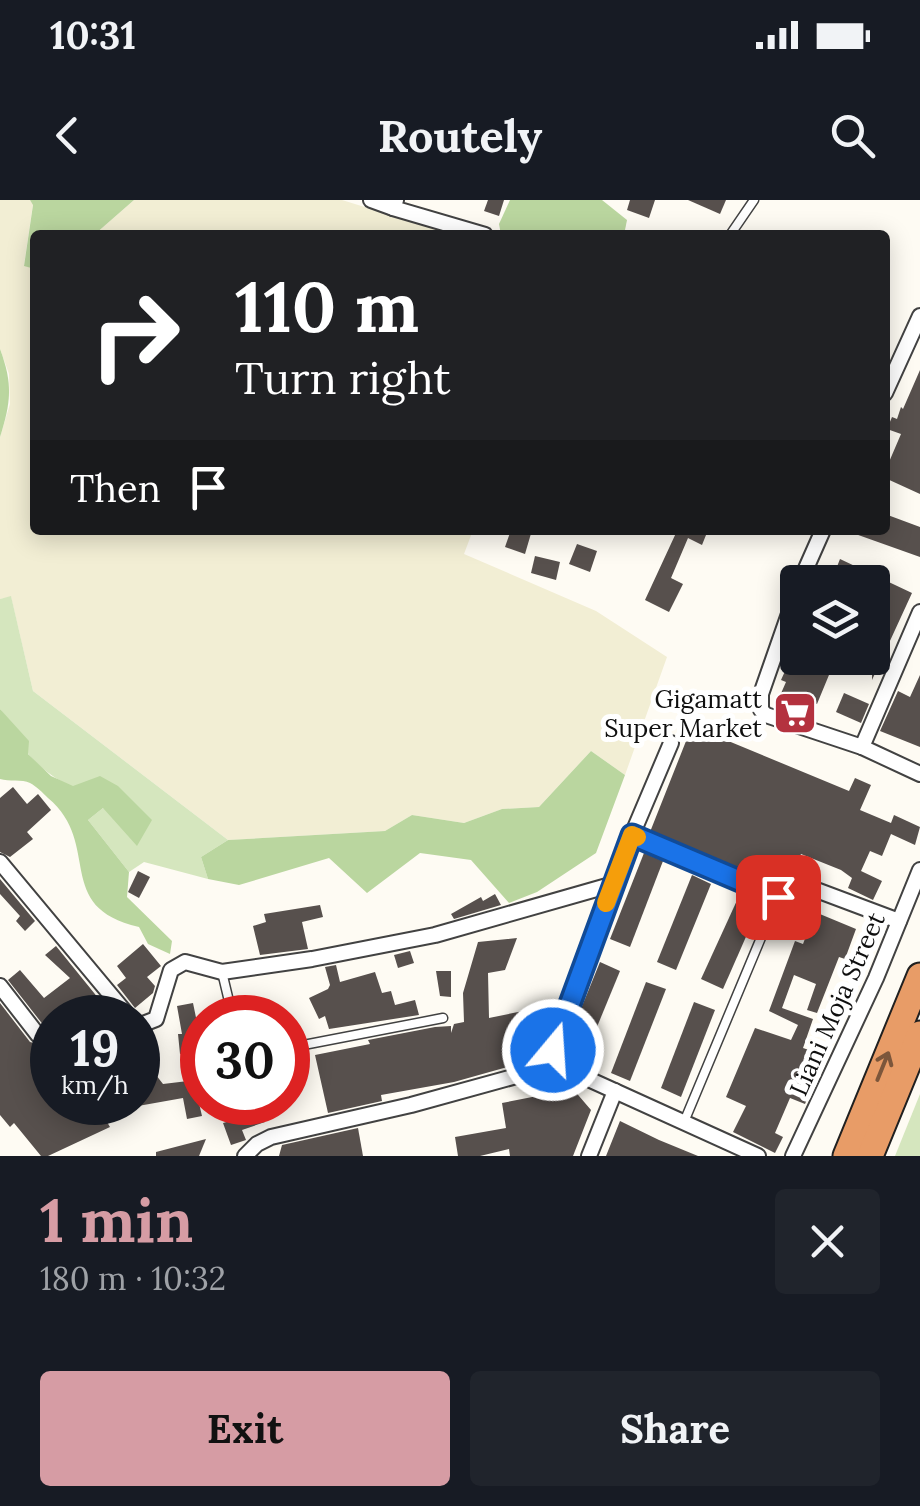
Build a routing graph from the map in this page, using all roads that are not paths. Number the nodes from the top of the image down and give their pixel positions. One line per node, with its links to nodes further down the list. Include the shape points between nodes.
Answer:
1 (371, 200): 3 (street)
2 (754, 200): 5 (lane)
3 (394, 204): 4 (street)
4 (470, 230)
5 (733, 230)
6 (920, 316): 7 (street)
7 (890, 383)
8 (822, 535): 9 (street)
9 (808, 565)
10 (920, 612): 13 (street)
11 (780, 640): 13 (street, via 762,710)
12 (671, 744): 15 (street)
13 (862, 747): 14 (street)
14 (920, 774)
15 (632, 835): 18 (street); 19 (lane)
16 (0, 862): 24 (street)
17 (920, 870): 20 (street, Liani Moja Street)
18 (614, 884): 21 (street, via 435,935); 31 (street, via 553,1050)
19 (778, 897): 20 (street, via 812,888); 33 (lane)
20 (899, 920): 37 (street, Liani Moja Street)
21 (222, 972): 25 (lane); 26 (street, via 185,962 172,970)
22 (920, 976): 28 (highway)
23 (0, 986): 29 (street)
24 (111, 995)
25 (227, 995)
26 (160, 1007)
27 (442, 1018): 30 (lane)
28 (915, 1024): 38 (highway, one-way to 28); 39 (highway)
29 (30, 1025)
30 (310, 1044)
31 (560, 1064): 32 (street); 34 (street, via 271,1137)
32 (614, 1090): 33 (street); 35 (street)
33 (684, 1122): 36 (street)
34 (245, 1156)
35 (590, 1156)
36 (758, 1156)
37 (793, 1156)
38 (846, 1156)
39 (870, 1156)

